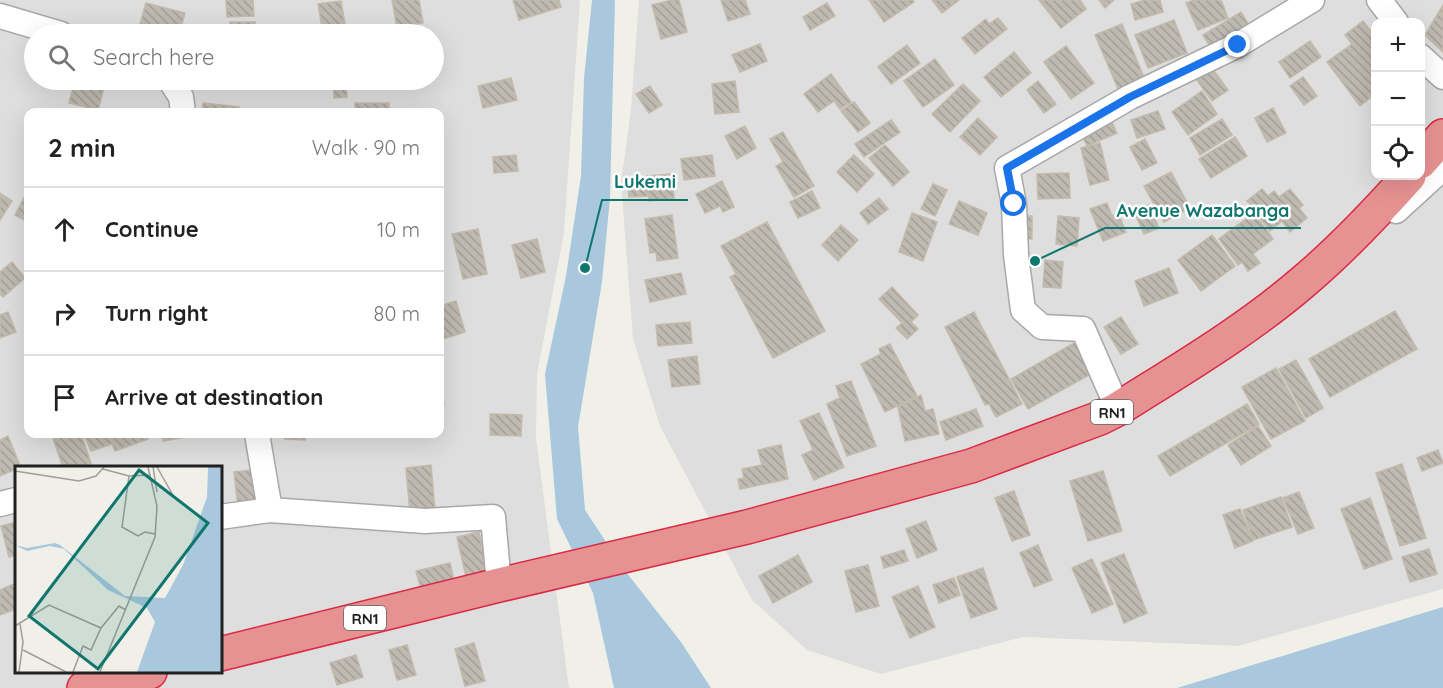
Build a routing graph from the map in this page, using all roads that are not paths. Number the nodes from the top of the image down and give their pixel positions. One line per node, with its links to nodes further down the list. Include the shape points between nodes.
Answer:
1 (1312, 0): 15 (street, via 1238,45 1130,97 1007,168 1023,310 1041,327 1083,329)
2 (1379, 0): 4 (street)
3 (0, 16): 5 (street)
4 (1393, 18)
5 (27, 24)
6 (1425, 61): 7 (street)
7 (1443, 77)
8 (176, 90): 9 (street)
9 (182, 108)
10 (1443, 136): 11 (highway)
11 (1425, 156)
12 (1443, 168): 14 (street, via 1380,225)
13 (1405, 180): 14 (highway, RN1)
14 (1303, 282): 15 (highway, RN1, via 1244,328)
15 (1118, 409): 21 (highway, RN1, via 971,466 747,527)
16 (258, 438): 19 (street)
17 (15, 500): 18 (street)
18 (0, 504)
19 (270, 510): 20 (street); 21 (street, via 425,521 493,517)
20 (222, 517)
21 (504, 583): 22 (highway, RN1)
22 (222, 654)
23 (146, 673): 24 (highway)
24 (84, 688)

